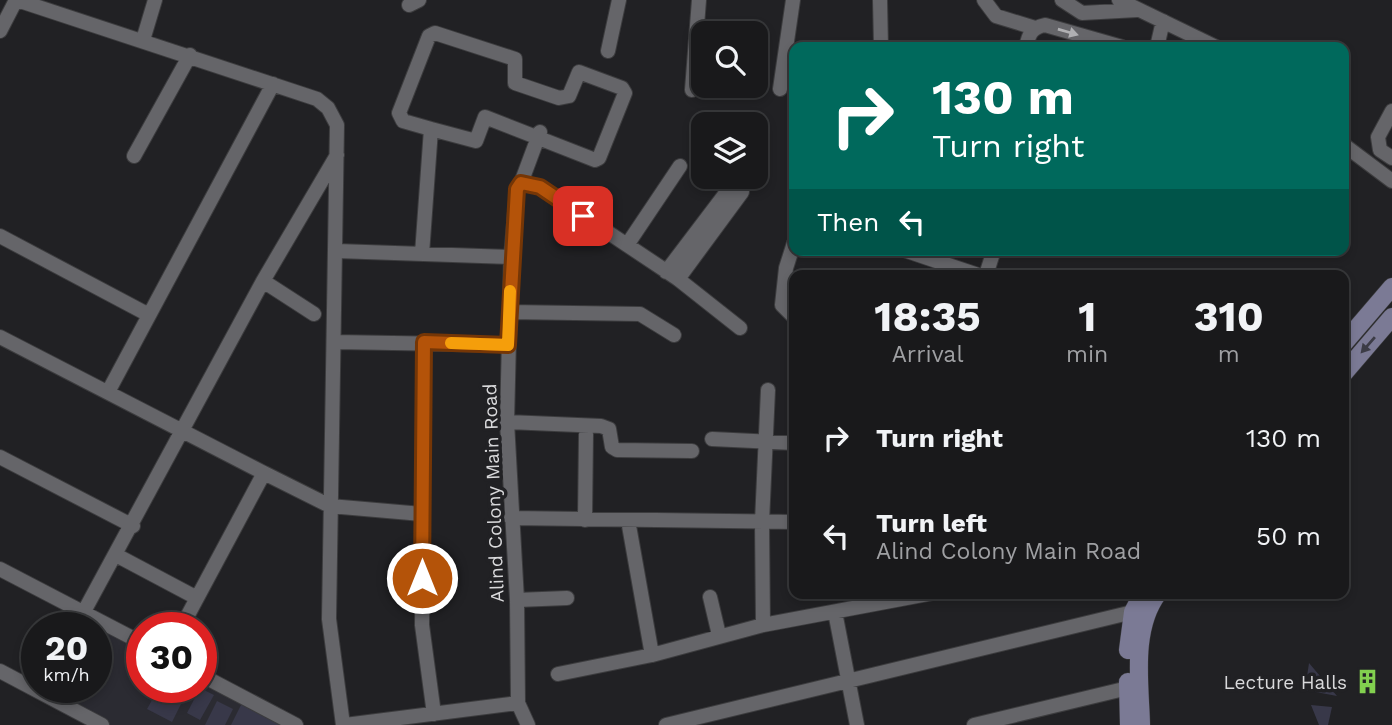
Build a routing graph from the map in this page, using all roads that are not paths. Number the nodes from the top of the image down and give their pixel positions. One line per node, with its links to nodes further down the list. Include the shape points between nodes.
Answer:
1 (16, 0): 14 (street); 15 (street)
2 (155, 0): 15 (street)
3 (619, 0): 21 (street)
4 (699, 0): 11 (street)
5 (793, 0): 24 (street)
6 (880, 0): 16 (street)
7 (984, 0): 13 (street, via 996,16)
8 (1062, 0): 10 (street, via 1082,13)
9 (1119, 0): 10 (street)
10 (1139, 10): 12 (street)
11 (697, 21)
12 (1163, 21): 19 (street); 20 (street)
13 (1035, 27): 17 (street); 18 (street, one-way to 18, via 1045,25)
14 (0, 31)
15 (143, 40): 22 (street)
16 (881, 42)
17 (1027, 42)
18 (1104, 42)
19 (1158, 42)
20 (1206, 42)
21 (607, 51)
22 (190, 55): 23 (street); 30 (street)
23 (273, 84): 29 (street, via 317,99 328,108 337,125); 50 (street)
24 (780, 89)
25 (1392, 111): 31 (street, via 1378,137 1380,150)
26 (431, 129): 27 (street, via 476,141 485,117); 27 (street, via 403,121 399,113 429,36 435,33 515,58 514,83 559,98 569,96 579,72 625,93 599,158 590,159); 39 (street)
27 (538, 135): 34 (street, Alind Colony Main Road)
28 (1349, 149): 33 (street)
29 (338, 154): 38 (street); 45 (street)
30 (134, 156)
31 (1392, 158)
32 (680, 166): 37 (street)
33 (1392, 181)
34 (525, 183): 37 (street); 42 (street, Alind Colony Main Road, via 517,189)
35 (736, 189): 44 (street)
36 (0, 236): 50 (street)
37 (627, 245): 44 (street)
38 (337, 251): 39 (street); 56 (street)
39 (422, 254): 42 (street)
40 (790, 256): 48 (street, via 782,305)
41 (922, 256): 43 (street)
42 (511, 257): 47 (street, Alind Colony Main Road)
43 (963, 270)
44 (672, 275): 52 (street)
45 (262, 281): 49 (street); 63 (street)
46 (1392, 287): 54 (main road)
47 (509, 312): 53 (street, via 640,314); 58 (street, Alind Colony Main Road)
48 (789, 312)
49 (314, 314)
50 (149, 315): 61 (street)
51 (1392, 317): 59 (main road, one-way to 59)
52 (740, 328)
53 (674, 335)
54 (1349, 336)
55 (0, 337): 61 (street)
56 (334, 342): 57 (street); 71 (street)
57 (424, 342): 58 (street); 72 (street)
58 (508, 345): 62 (street, Alind Colony Main Road)
59 (1349, 367)
60 (768, 390): 66 (street)
61 (108, 392): 63 (street)
62 (507, 422): 68 (street, via 606,426 617,450); 73 (street, Alind Colony Main Road)
63 (184, 432): 70 (street); 78 (street)
64 (586, 434): 74 (street)
65 (712, 439): 66 (street)
66 (765, 442): 67 (street); 76 (street)
67 (789, 443)
68 (692, 451)
69 (0, 457): 78 (street)
70 (264, 473): 71 (street); 82 (street)
71 (330, 506): 72 (street); 105 (street, via 329,619)
72 (422, 514): 102 (street, via 422,625)
73 (511, 518): 74 (street); 85 (street, Alind Colony Main Road)
74 (585, 520): 75 (street)
75 (628, 520): 76 (street); 93 (street)
76 (762, 522): 77 (street); 90 (street)
77 (789, 522)
78 (133, 526): 79 (street)
79 (116, 555): 82 (street); 87 (street)
80 (0, 569): 87 (street)
81 (710, 597): 92 (street)
82 (197, 598): 88 (street)
83 (567, 598): 85 (street)
84 (900, 599): 89 (street)
85 (517, 600): 101 (street, Alind Colony Main Road)
86 (1146, 602): 97 (street); 99 (main road, via 1128,649); 111 (main road, via 1139,656)
87 (84, 611): 91 (street)
88 (190, 612)
89 (835, 612): 90 (street); 97 (street)
90 (762, 625): 92 (street)
91 (126, 634)
92 (719, 635): 93 (street)
93 (652, 656): 95 (street)
94 (0, 671): 96 (street)
95 (558, 674)
96 (21, 681)
97 (846, 682): 107 (street); 108 (street)
98 (217, 683): 104 (street)
99 (1128, 688): 109 (street); 110 (main road)
100 (64, 703): 103 (street)
101 (518, 703): 102 (street); 106 (street, Alind Colony Main Road)
102 (434, 714): 105 (street)
103 (102, 725)
104 (296, 725)
105 (344, 725)
106 (528, 725)
107 (666, 725)
108 (857, 725)
109 (974, 725)
110 (1129, 725)
111 (1141, 725)

